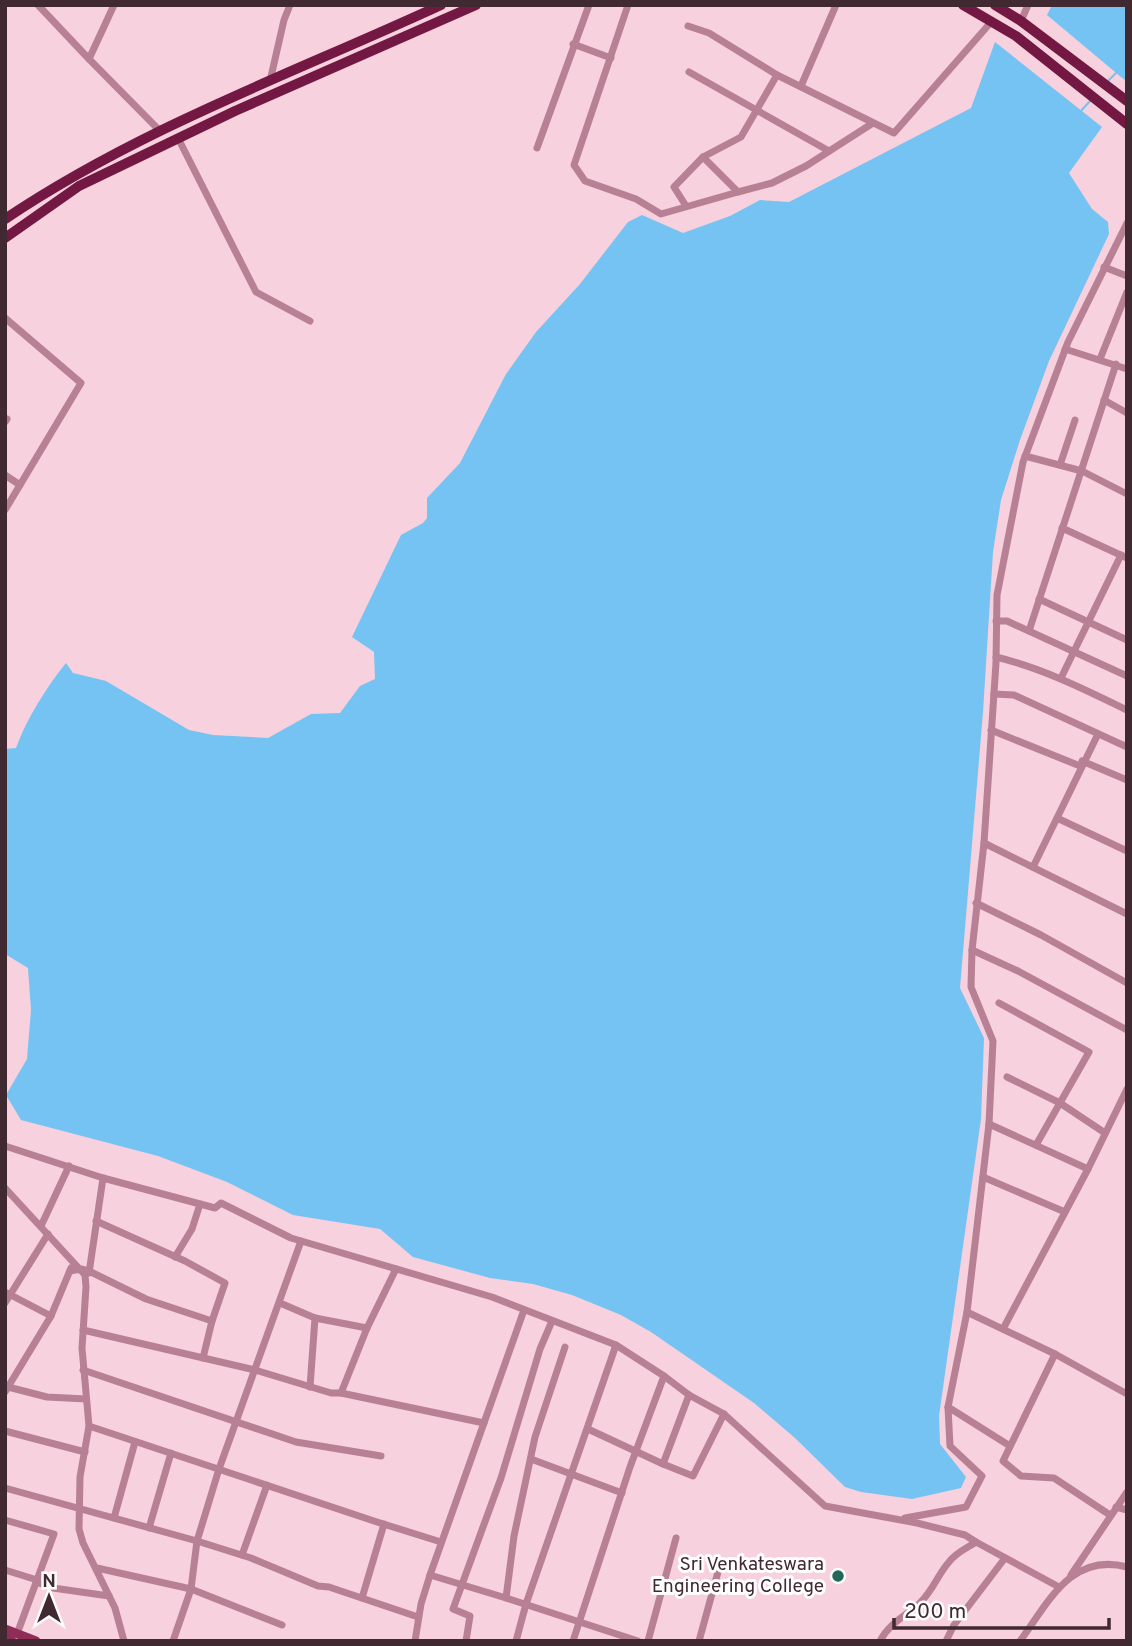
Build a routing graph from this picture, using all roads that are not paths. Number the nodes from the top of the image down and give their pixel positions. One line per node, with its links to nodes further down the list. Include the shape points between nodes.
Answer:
1 (38, 5): 17 (street)
2 (114, 5): 17 (street)
3 (290, 5): 20 (street)
4 (441, 5): 20 (highway)
5 (476, 5): 27 (highway)
6 (589, 5): 15 (street)
7 (628, 5): 16 (street)
8 (836, 5): 21 (street)
9 (963, 5): 12 (highway)
10 (995, 5): 13 (highway)
11 (1028, 5): 13 (street)
12 (993, 20): 24 (highway); 25 (street, via 894,134)
13 (1021, 21): 22 (highway)
14 (688, 26): 19 (street, via 709,33)
15 (573, 44): 16 (street); 28 (street)
16 (611, 58): 32 (street, via 574,165 585,181 636,199 661,214)
17 (89, 59): 26 (street)
18 (689, 72): 23 (street)
19 (777, 75): 21 (street); 23 (street)
20 (270, 81): 26 (highway)
21 (801, 86): 25 (street)
22 (1125, 99)
23 (757, 109): 29 (street); 30 (street, via 741,137)
24 (1123, 121)
25 (873, 122): 29 (street)
26 (160, 131): 33 (highway)
27 (178, 138): 35 (highway, via 79,186); 40 (street, via 256,292)
28 (537, 148)
29 (829, 150): 31 (street, via 772,183)
30 (703, 156): 31 (street); 32 (street, via 674,187)
31 (738, 192): 32 (street)
32 (686, 206)
33 (5, 219)
34 (1127, 223): 36 (street)
35 (5, 238)
36 (1104, 267): 37 (street); 41 (street)
37 (1127, 276)
38 (1127, 292): 42 (street)
39 (5, 318): 52 (street, via 81,383)
40 (310, 321)
41 (1065, 349): 42 (street); 48 (street)
42 (1100, 359): 43 (street)
43 (1116, 364): 44 (street); 45 (street)
44 (1127, 369)
45 (1104, 400): 46 (street); 50 (street)
46 (1127, 413)
47 (1075, 420): 49 (street)
48 (1025, 456): 49 (street); 58 (street, via 997,595)
49 (1059, 465): 50 (street)
50 (1082, 471): 53 (street); 55 (street)
51 (5, 475): 52 (street)
52 (20, 485): 54 (street)
53 (1127, 494)
54 (5, 510)
55 (1062, 528): 56 (street); 57 (street)
56 (1124, 557): 59 (street)
57 (1039, 599): 59 (street); 60 (street)
58 (996, 621): 60 (street); 63 (street)
59 (1088, 621): 61 (street); 62 (street)
60 (1029, 631): 62 (street)
61 (1127, 640)
62 (1075, 651): 64 (street); 65 (street)
63 (996, 657): 65 (street); 66 (street)
64 (1127, 676)
65 (1061, 678): 67 (street)
66 (994, 694): 68 (street); 69 (street, via 1014,695)
67 (1127, 710)
68 (991, 730): 71 (street); 74 (street)
69 (1098, 734): 70 (street); 71 (street)
70 (1127, 747)
71 (1081, 764): 72 (street); 73 (street)
72 (1127, 780)
73 (1057, 818): 75 (street); 76 (street)
74 (984, 843): 76 (street); 77 (street)
75 (1127, 851)
76 (1033, 867): 78 (street)
77 (976, 903): 79 (street); 80 (street)
78 (1127, 914)
79 (972, 950): 82 (street); 86 (street, via 971,987 993,1041)
80 (1127, 983)
81 (999, 1003): 85 (street, via 1089,1052)
82 (1127, 1030)
83 (1007, 1077): 85 (street)
84 (1127, 1089): 87 (street)
85 (1060, 1103): 87 (street); 88 (street)
86 (989, 1124): 88 (street); 92 (street)
87 (1105, 1133): 91 (street)
88 (1036, 1145): 91 (street)
89 (5, 1146): 90 (street)
90 (69, 1167): 93 (street); 98 (street)
91 (1088, 1169): 96 (street)
92 (983, 1177): 96 (street); 110 (street)
93 (103, 1178): 95 (street); 97 (street)
94 (5, 1188): 98 (street)
95 (200, 1203): 100 (street, via 215,1208 221,1203); 101 (street, via 192,1229)
96 (1065, 1212): 116 (street)
97 (96, 1221): 101 (street); 104 (street)
98 (41, 1226): 99 (street)
99 (48, 1234): 102 (street); 106 (street)
100 (301, 1241): 103 (street); 108 (street)
101 (175, 1257): 113 (street, via 225,1283)
102 (74, 1262): 104 (street); 105 (street)
103 (396, 1269): 109 (street); 115 (street)
104 (85, 1270): 105 (street); 113 (street, via 146,1299); 117 (street)
105 (70, 1271): 111 (street)
106 (7, 1293): 107 (street); 111 (street)
107 (5, 1303)
108 (280, 1303): 112 (street); 123 (street)
109 (524, 1310): 114 (street); 134 (street)
110 (967, 1312): 116 (street); 131 (street)
111 (51, 1316): 126 (street)
112 (315, 1318): 115 (street); 125 (street)
113 (212, 1321): 121 (street)
114 (552, 1321): 118 (street); 174 (street)
115 (367, 1328): 127 (street)
116 (1003, 1329): 120 (street)
117 (83, 1330): 121 (street); 122 (street)
118 (616, 1345): 124 (street); 136 (street)
119 (565, 1347): 144 (street)
120 (1055, 1354): 128 (street); 139 (street)
121 (203, 1358): 123 (street)
122 (83, 1370): 130 (street); 133 (street)
123 (254, 1370): 125 (street); 133 (street)
124 (664, 1376): 129 (street); 141 (street)
125 (310, 1387): 127 (street)
126 (7, 1390): 130 (street)
127 (341, 1393): 134 (street)
128 (1127, 1394)
129 (689, 1395): 132 (street); 145 (street)
130 (86, 1399): 135 (street)
131 (948, 1407): 139 (street); 157 (street, via 950,1446 982,1476 966,1507)
132 (724, 1414): 145 (street, via 693,1476); 157 (street, via 825,1506)
133 (235, 1423): 143 (street, via 296,1442); 146 (street)
134 (484, 1423): 163 (street)
135 (89, 1426): 138 (street); 140 (street)
136 (588, 1429): 141 (street); 147 (street)
137 (5, 1431): 140 (street)
138 (135, 1442): 142 (street); 156 (street)
139 (1010, 1446): 155 (street, via 1003,1461 1021,1476 1054,1478)
140 (85, 1452): 153 (street)
141 (636, 1452): 145 (street); 151 (street)
142 (171, 1453): 146 (street); 160 (street)
143 (381, 1456)
144 (531, 1459): 147 (street); 179 (street)
145 (663, 1464)
146 (219, 1469): 148 (street); 162 (street)
147 (572, 1476): 151 (street); 180 (street)
148 (267, 1485): 159 (street); 165 (street)
149 (5, 1488): 153 (street)
150 (1127, 1492): 152 (street)
151 (622, 1493): 182 (street)
152 (1116, 1507): 154 (street); 155 (street)
153 (79, 1508): 156 (street); 169 (street, via 83,1543)
154 (1127, 1510)
155 (1110, 1515): 172 (street)
156 (114, 1518): 160 (street)
157 (899, 1519): 164 (street, via 965,1535)
158 (5, 1520): 173 (street, via 54,1534)
159 (384, 1524): 163 (street); 178 (street)
160 (149, 1528): 162 (street)
161 (676, 1538): 196 (street)
162 (197, 1541): 165 (street); 176 (street)
163 (441, 1542): 171 (street)
164 (976, 1542): 166 (street); 198 (street, via 953,1556 930,1592)
165 (242, 1555): 178 (street, via 318,1586)
166 (1004, 1558): 175 (street); 199 (street)
167 (721, 1561): 197 (street)
168 (1127, 1567): 172 (street, via 1093,1565)
169 (97, 1568): 176 (street); 177 (street)
170 (5, 1570): 173 (street)
171 (430, 1575): 174 (street); 181 (street)
172 (1070, 1575): 175 (street)
173 (36, 1581): 177 (street, via 52,1588); 185 (street)
174 (462, 1586): 179 (street); 192 (street, via 453,1609 470,1616)
175 (1059, 1587): 200 (street)
176 (191, 1589): 183 (street); 190 (street)
177 (109, 1596): 189 (street)
178 (362, 1598): 181 (street)
179 (506, 1598): 180 (street)
180 (526, 1604): 182 (street); 193 (street)
181 (418, 1617): 191 (street)
182 (579, 1621): 187 (street); 194 (street)
183 (282, 1625)
184 (5, 1629): 185 (main road)
185 (15, 1637): 186 (main road); 188 (main road)
186 (5, 1638)
187 (620, 1639): 195 (street)
188 (36, 1641)
189 (124, 1641)
190 (173, 1641)
191 (415, 1641)
192 (466, 1641)
193 (516, 1641)
194 (573, 1641)
195 (639, 1641)
196 (648, 1641)
197 (699, 1641)
198 (880, 1641)
199 (946, 1641)
200 (1020, 1641)

